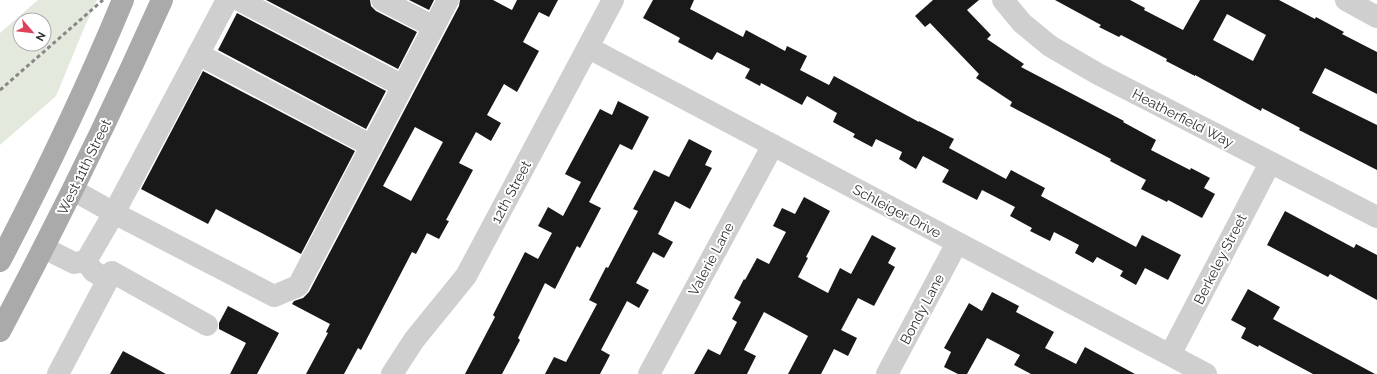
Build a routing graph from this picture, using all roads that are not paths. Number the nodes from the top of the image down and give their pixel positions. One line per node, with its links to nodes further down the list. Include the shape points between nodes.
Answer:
1 (123, 0): 23 (main road, via 59,145)
2 (162, 0): 18 (main road, West 11th Street)
3 (227, 0): 13 (street)
4 (239, 0): 14 (street)
5 (382, 0): 11 (street)
6 (448, 0): 11 (street)
7 (613, 0): 12 (street, 12th Street)
8 (1003, 0): 17 (street, Heatherfield Way, via 1022,23 1050,46 1098,74)
9 (1346, 0): 10 (street)
10 (1377, 16)
11 (434, 27): 14 (street)
12 (589, 48): 15 (street, Schleiger Drive); 30 (street, 12th Street, via 466,276 414,340)
13 (198, 54): 16 (street); 19 (street)
14 (403, 86): 16 (street)
15 (773, 145): 21 (street, Schleiger Drive); 31 (street, Valerie Lane)
16 (372, 146): 19 (street, via 298,286 274,296)
17 (1270, 163): 20 (street, Heatherfield Way); 28 (street, Berkeley Street)
18 (74, 190): 19 (street); 22 (main road, West 11th Street)
19 (114, 213): 24 (street)
20 (1377, 217)
21 (957, 243): 28 (street, Schleiger Drive); 32 (street, Bondy Lane)
22 (44, 248): 24 (street, via 74,263); 27 (main road, West 11th Street)
23 (0, 261)
24 (86, 261): 25 (street, via 93,271)
25 (108, 280): 26 (street, via 112,272); 29 (street)
26 (207, 325)
27 (0, 331)
28 (1170, 355): 33 (street, Schleiger Drive)
29 (58, 374)
30 (392, 374)
31 (649, 374)
32 (887, 374)
33 (1206, 374)

